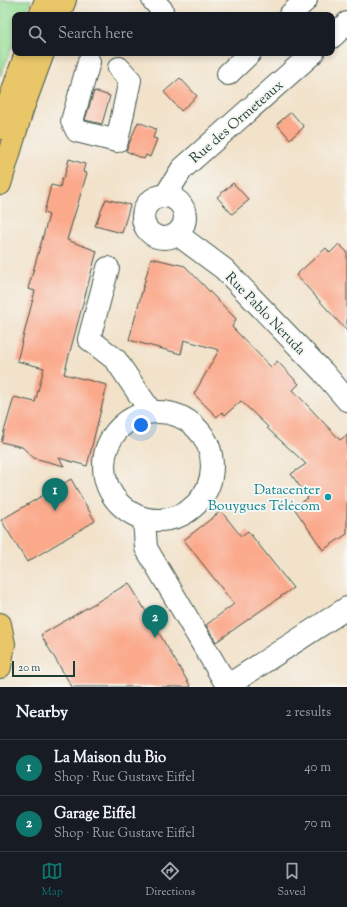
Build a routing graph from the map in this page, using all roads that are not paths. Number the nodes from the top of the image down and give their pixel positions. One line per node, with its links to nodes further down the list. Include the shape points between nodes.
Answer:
1 (46, 0): 5 (main road)
2 (65, 0): 6 (main road)
3 (153, 0): 7 (street)
4 (306, 0): 8 (street)
5 (41, 12)
6 (60, 12)
7 (162, 12)
8 (293, 12)
9 (347, 23): 10 (street)
10 (335, 34)
11 (25, 56): 18 (main road)
12 (42, 56): 19 (main road, via 22,110)
13 (247, 56): 17 (street)
14 (310, 56): 20 (street, Rue des Ormeteaux, via 182,169)
15 (90, 58): 16 (street, via 112,69); 16 (street, via 72,121 77,131 117,140 130,80)
16 (121, 61)
17 (228, 74)
18 (0, 128)
19 (0, 184)
20 (165, 196): 21 (street, via 177,200 185,210 185,224); 21 (street, via 151,200 146,206 143,213 145,227 150,233 163,239)
21 (177, 234): 23 (street, Rue Pablo Neruda, via 224,269)
22 (108, 268): 24 (street, via 89,339 116,360)
23 (347, 400)
24 (151, 412): 25 (street, via 134,417 120,427 110,440 104,456 104,473 108,489 129,513); 25 (street, via 168,413 194,426 204,437 213,468 209,486 201,500 190,511 176,518 160,521)
25 (144, 519): 29 (street, via 146,548)
26 (347, 608): 29 (street)
27 (0, 624): 28 (main road, via 4,644)
28 (0, 663)
29 (227, 686)

